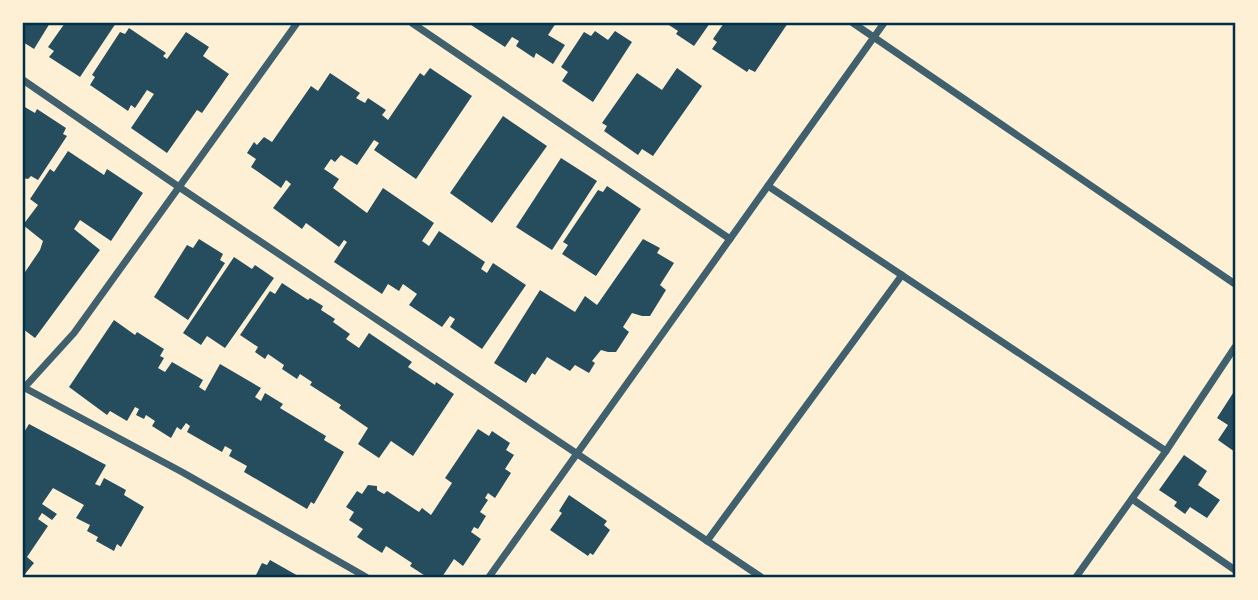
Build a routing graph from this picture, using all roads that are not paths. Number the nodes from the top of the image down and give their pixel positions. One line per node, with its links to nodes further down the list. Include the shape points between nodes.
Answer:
1 (297, 23): 8 (street)
2 (412, 23): 9 (street)
3 (853, 23): 5 (street)
4 (884, 23): 5 (street)
5 (874, 37): 7 (street); 11 (street)
6 (23, 80): 8 (street)
7 (768, 186): 9 (street); 10 (street)
8 (178, 187): 13 (street, via 74,333); 15 (street)
9 (730, 239): 15 (street)
10 (902, 275): 14 (street); 17 (street)
11 (1235, 284)
12 (1235, 347): 14 (street)
13 (23, 388): 19 (street)
14 (1166, 451): 16 (street)
15 (577, 454): 17 (street); 20 (street)
16 (1132, 499): 18 (street); 22 (street)
17 (707, 541): 21 (street)
18 (1235, 570)
19 (366, 577)
20 (489, 577)
21 (761, 577)
22 (1076, 577)

